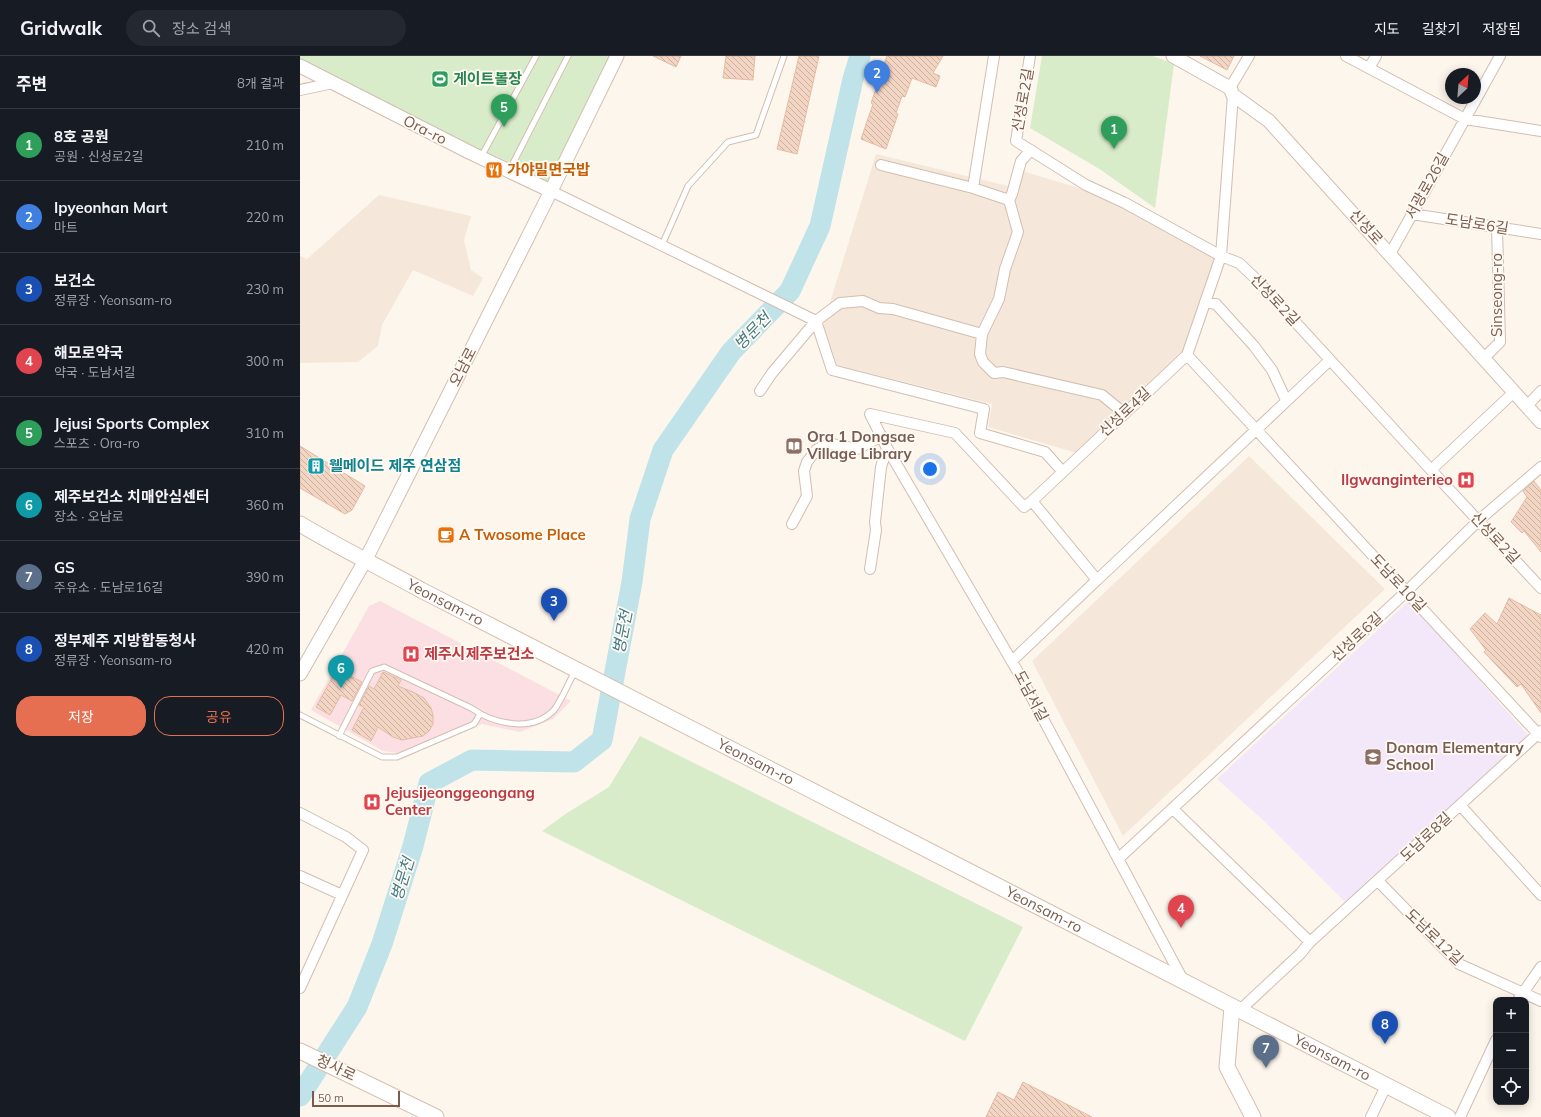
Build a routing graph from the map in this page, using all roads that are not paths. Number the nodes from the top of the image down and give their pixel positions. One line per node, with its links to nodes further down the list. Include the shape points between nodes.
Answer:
1 (536, 56): 20 (lane)
2 (568, 56): 22 (lane)
3 (617, 56): 24 (street, 오남로)
4 (784, 56): 29 (lane, via 756,135 728,142 688,186)
5 (994, 56): 23 (street)
6 (1030, 56): 19 (street, 신성로2길, via 1016,141)
7 (1173, 56): 16 (street, 신성로)
8 (1249, 56): 16 (street)
9 (1346, 56): 13 (street)
10 (1376, 56): 13 (street)
11 (1500, 56): 17 (street, 서광로26길)
12 (300, 66): 14 (street, Ora-ro)
13 (1369, 68): 17 (street)
14 (333, 83): 15 (street); 20 (street, Ora-ro)
15 (300, 90)
16 (1231, 92): 30 (street, 신성로, via 1269,121); 31 (street, 신성로4길)
17 (1465, 119): 18 (street); 26 (street, 서광로26길)
18 (1541, 131)
19 (1031, 150): 25 (street, via 1021,161); 31 (street, 신성로2길, via 1086,185 1125,203)
20 (481, 157): 22 (street, Ora-ro)
21 (881, 165): 23 (street)
22 (509, 171): 24 (street, Ora-ro)
23 (973, 188): 25 (street)
24 (551, 191): 29 (street); 55 (street, 오남로)
25 (1009, 200): 34 (street, via 1018,232 1005,269 999,299)
26 (1412, 214): 27 (street, 도남로6길); 30 (street, 서광로26길)
27 (1497, 227): 28 (street, 도남로6길); 36 (street, Sinseong-ro, via 1500,342)
28 (1541, 234)
29 (662, 245): 33 (street)
30 (1390, 254): 36 (street, 신성로)
31 (1221, 256): 32 (street, 신성로4길); 37 (street, 신성로2길, via 1239,263 1256,279)
32 (1205, 302): 35 (street, 신성로4길); 41 (street, via 1216,304 1254,346 1272,370)
33 (816, 321): 34 (street, via 840,303 863,301 879,308 893,309); 38 (street); 50 (street, via 832,370 984,409 980,433 1045,452)
34 (982, 334): 43 (street, via 980,354 983,362 994,373 1003,372 1102,396)
35 (1187, 355): 43 (street, 신성로4길); 45 (street, 도남로10길)
36 (1484, 358): 40 (street, 신성로)
37 (1330, 360): 41 (street); 49 (street, 신성로2길)
38 (760, 391)
39 (1541, 391): 42 (street)
40 (1514, 392): 42 (street, 신성로); 49 (street)
41 (1286, 400): 45 (street)
42 (1527, 406): 44 (street, 신성로)
43 (1124, 412): 50 (street, 신성로4길)
44 (1541, 422)
45 (1256, 429): 57 (street); 59 (street, 도남로10길)
46 (882, 436): 47 (street, 도남서길); 51 (street, 도남서길, via 870,414 955,433 1024,507); 54 (street, via 857,449 832,444 816,450 806,462 804,472 807,496)
47 (887, 448): 56 (street, via 881,467); 60 (street, 도남서길)
48 (1541, 467): 52 (street, 신성로6길)
49 (1431, 470): 52 (street, 신성로2길)
50 (1062, 471): 51 (street, 신성로4길)
51 (1032, 501): 57 (street)
52 (1479, 520): 58 (street, 신성로2길); 59 (street, 신성로6길)
53 (300, 524): 55 (main road, Yeonsam-ro)
54 (792, 524)
55 (366, 559): 61 (main road, Yeonsam-ro); 62 (street, 오남로)
56 (870, 569)
57 (1097, 580): 60 (street)
58 (1541, 588)
59 (1406, 592): 65 (street, 도남로10길); 68 (street, 신성로6길)
60 (1012, 661): 70 (street, 도남서길)
61 (576, 669): 63 (lane, via 555,709 542,720 526,725); 78 (main road, Yeonsam-ro)
62 (300, 674)
63 (480, 714): 66 (lane, via 474,724 397,757 382,757); 66 (lane, via 384,667 372,671)
64 (300, 715): 66 (lane)
65 (1540, 734): 67 (street, 도남로8길)
66 (340, 736)
67 (1460, 805): 72 (street, 도남로8길); 74 (street)
68 (1174, 809): 70 (street, 신성로6길); 75 (street)
69 (300, 813): 73 (street, via 346,837 363,850)
70 (1118, 859): 78 (street, 도남서길)
71 (300, 876): 73 (street)
72 (1378, 881): 75 (street, 도남로8길); 80 (street, 도남로12길, via 1459,964)
73 (342, 895): 76 (street)
74 (1541, 895)
75 (1310, 942): 83 (street, 도남로8길, via 1300,954)
76 (304, 966): 79 (street)
77 (1541, 967): 80 (street)
78 (1184, 982): 83 (main road, Yeonsam-ro)
79 (300, 988)
80 (1519, 997)
81 (1529, 999): 82 (street, 도남로12길)
82 (1541, 1001)
83 (1236, 1009): 86 (main road, Yeonsam-ro); 88 (main road, via 1228,1067)
84 (1493, 1045): 91 (street)
85 (300, 1051): 87 (main road, 청사로)
86 (1386, 1086): 89 (street); 90 (main road, Yeonsam-ro)
87 (436, 1117)
88 (1253, 1117)
89 (1371, 1117)
90 (1448, 1117)
91 (1460, 1117)

